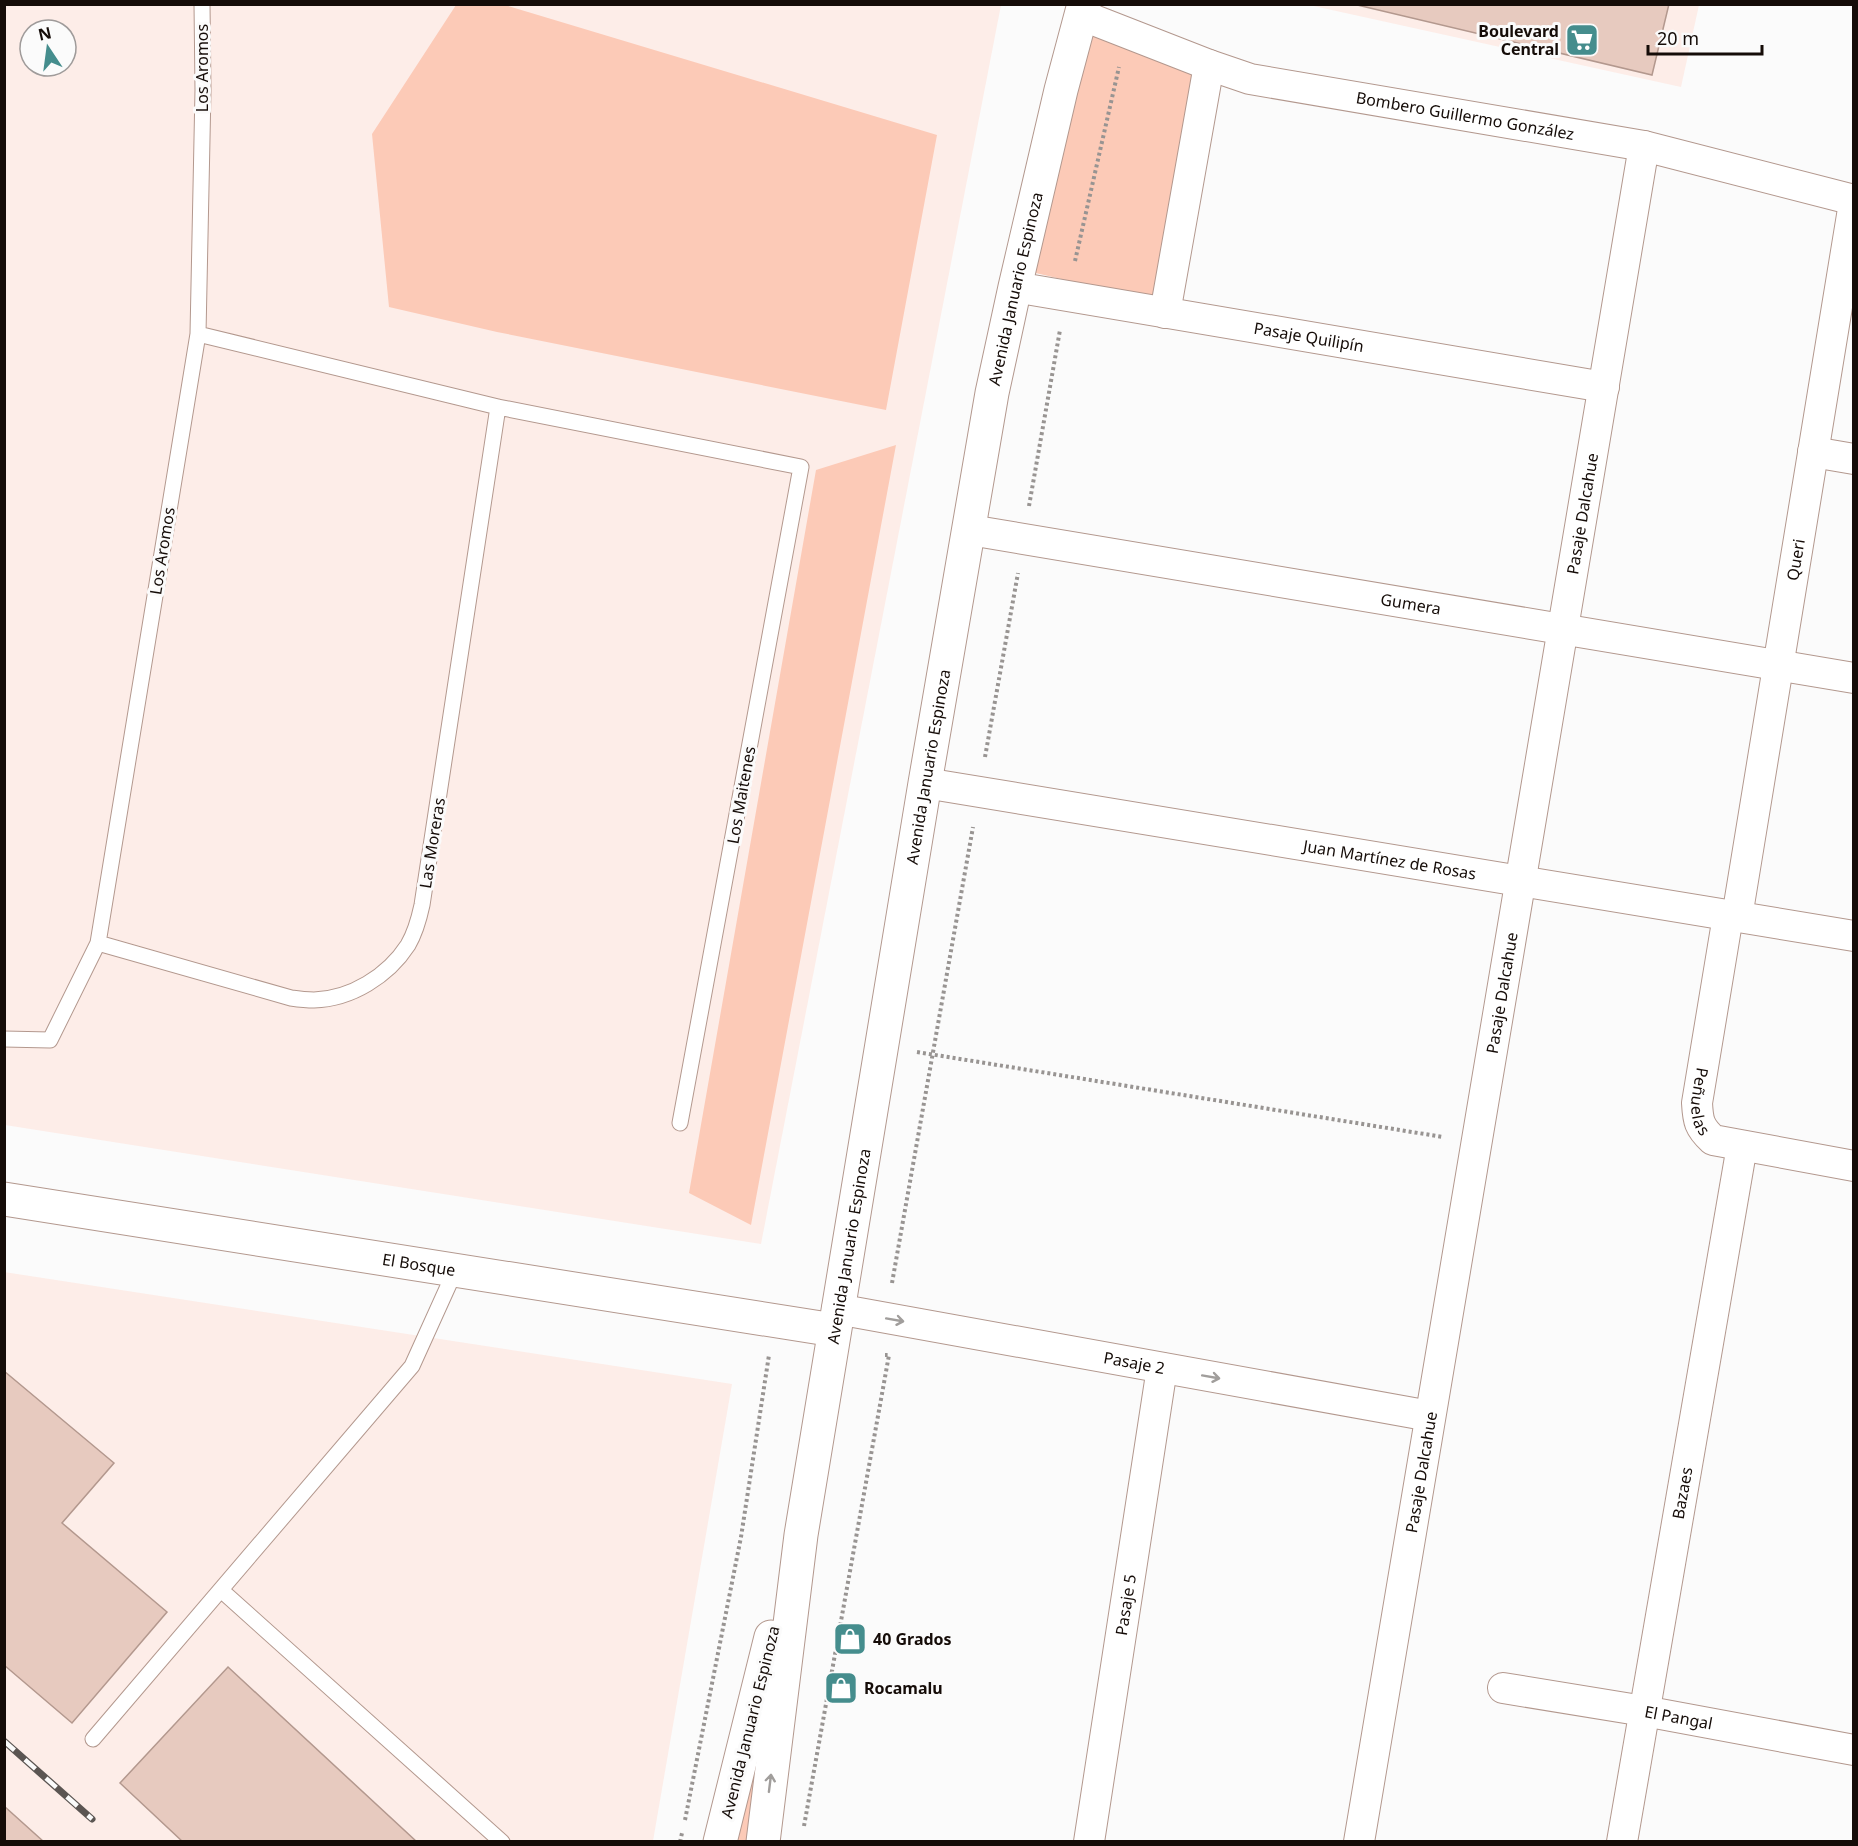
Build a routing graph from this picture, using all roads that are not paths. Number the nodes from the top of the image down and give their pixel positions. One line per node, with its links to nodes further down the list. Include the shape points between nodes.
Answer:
1 (202, 4): 8 (lane, Los Aromos)
2 (1082, 10): 3 (street, Bombero Guillermo González, via 1126,33); 6 (main road, Avenida Januario Espinoza)
3 (1209, 65): 4 (street, Bombero Guillermo González, via 1250,79); 7 (street)
4 (1644, 146): 5 (street, Bombero Guillermo González); 9 (street, Pasaje Dalcahue)
5 (1854, 201): 11 (street, Queri)
6 (1015, 287): 7 (street, Pasaje Quilipín); 13 (main road, Avenida Januario Espinoza, via 992,393)
7 (1165, 313): 9 (street, Pasaje Quilipín)
8 (198, 334): 10 (lane); 21 (lane, Los Aromos)
9 (1604, 387): 14 (street, Pasaje Dalcahue)
10 (498, 407): 21 (lane, Las Moreras, via 422,905 408,944 382,975 338,996 314,1000 291,998); 23 (lane, Los Maitenes, via 801,467)
11 (1813, 452): 12 (street); 15 (street, Queri)
12 (1854, 459)
13 (970, 530): 14 (street, Gumera); 17 (main road, Avenida Januario Espinoza)
14 (1563, 630): 15 (street, Gumera); 18 (street, Pasaje Dalcahue)
15 (1778, 665): 16 (street, Gumera); 19 (street, Queri)
16 (1854, 678)
17 (925, 783): 18 (street, Juan Martínez de Rosas); 28 (main road, Avenida Januario Espinoza)
18 (1520, 881): 19 (street, Juan Martínez de Rosas); 30 (street, Pasaje Dalcahue)
19 (1732, 916): 20 (street, Juan Martínez de Rosas); 24 (street, Peñuelas, via 1697,1103 1703,1131 1713,1140)
20 (1854, 936)
21 (98, 943): 22 (lane, Los Aromos, via 50,1040)
22 (4, 1039)
23 (680, 1123)
24 (1742, 1146): 25 (street, Peñuelas); 34 (street, Bazaes)
25 (1854, 1166)
26 (4, 1199): 27 (main road, El Bosque)
27 (455, 1270): 28 (main road, El Bosque); 32 (lane, via 412,1366)
28 (834, 1328): 29 (street, Pasaje 2, one-way to 29, via 886,1318); 31 (main road, Avenida Januario Espinoza)
29 (1162, 1368): 30 (street, Pasaje 2, one-way to 30); 40 (street, Pasaje 5)
30 (1430, 1416): 41 (street, Pasaje Dalcahue)
31 (801, 1535): 38 (main road, Avenida Januario Espinoza, via 776,1616); 39 (main road, Avenida Januario Espinoza, one-way to 31)
32 (220, 1590): 35 (lane); 37 (lane)
33 (1503, 1688): 34 (street, El Pangal)
34 (1644, 1711): 36 (street, El Pangal); 42 (street, Bazaes)
35 (93, 1739)
36 (1854, 1750)
37 (502, 1842)
38 (720, 1842)
39 (763, 1842)
40 (1089, 1842)
41 (1359, 1842)
42 (1622, 1842)

